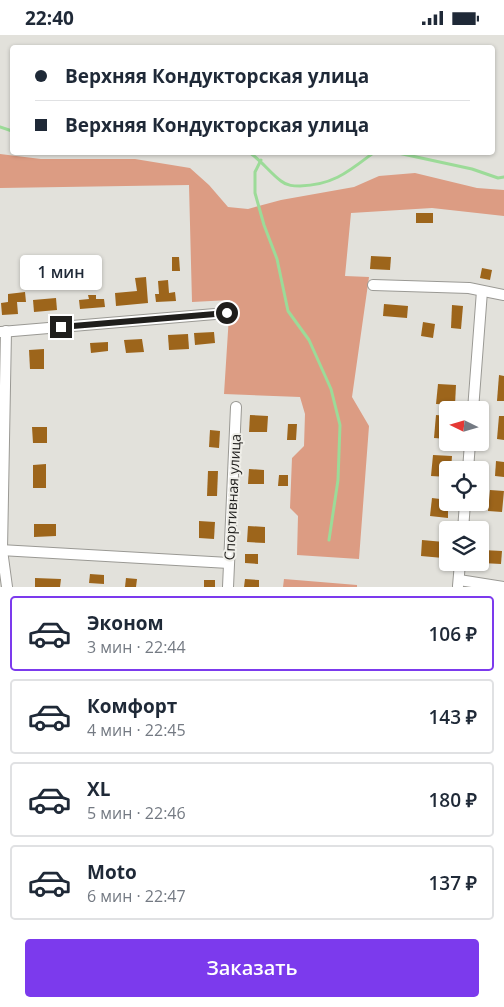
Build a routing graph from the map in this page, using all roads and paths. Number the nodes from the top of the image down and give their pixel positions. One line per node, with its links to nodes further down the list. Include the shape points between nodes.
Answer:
1 (373, 285): 2 (street)
2 (482, 291): 3 (street); 6 (street)
3 (504, 295)
4 (227, 313): 5 (street)
5 (3, 331): 8 (street)
6 (474, 401)
7 (236, 407): 9 (street, Спортивная улица)
8 (1, 550): 9 (street); 12 (street)
9 (229, 563): 13 (street, Спортивная улица)
10 (459, 571): 11 (street)
11 (458, 584): 14 (street)
12 (7, 587)
13 (228, 587)
14 (504, 587)

